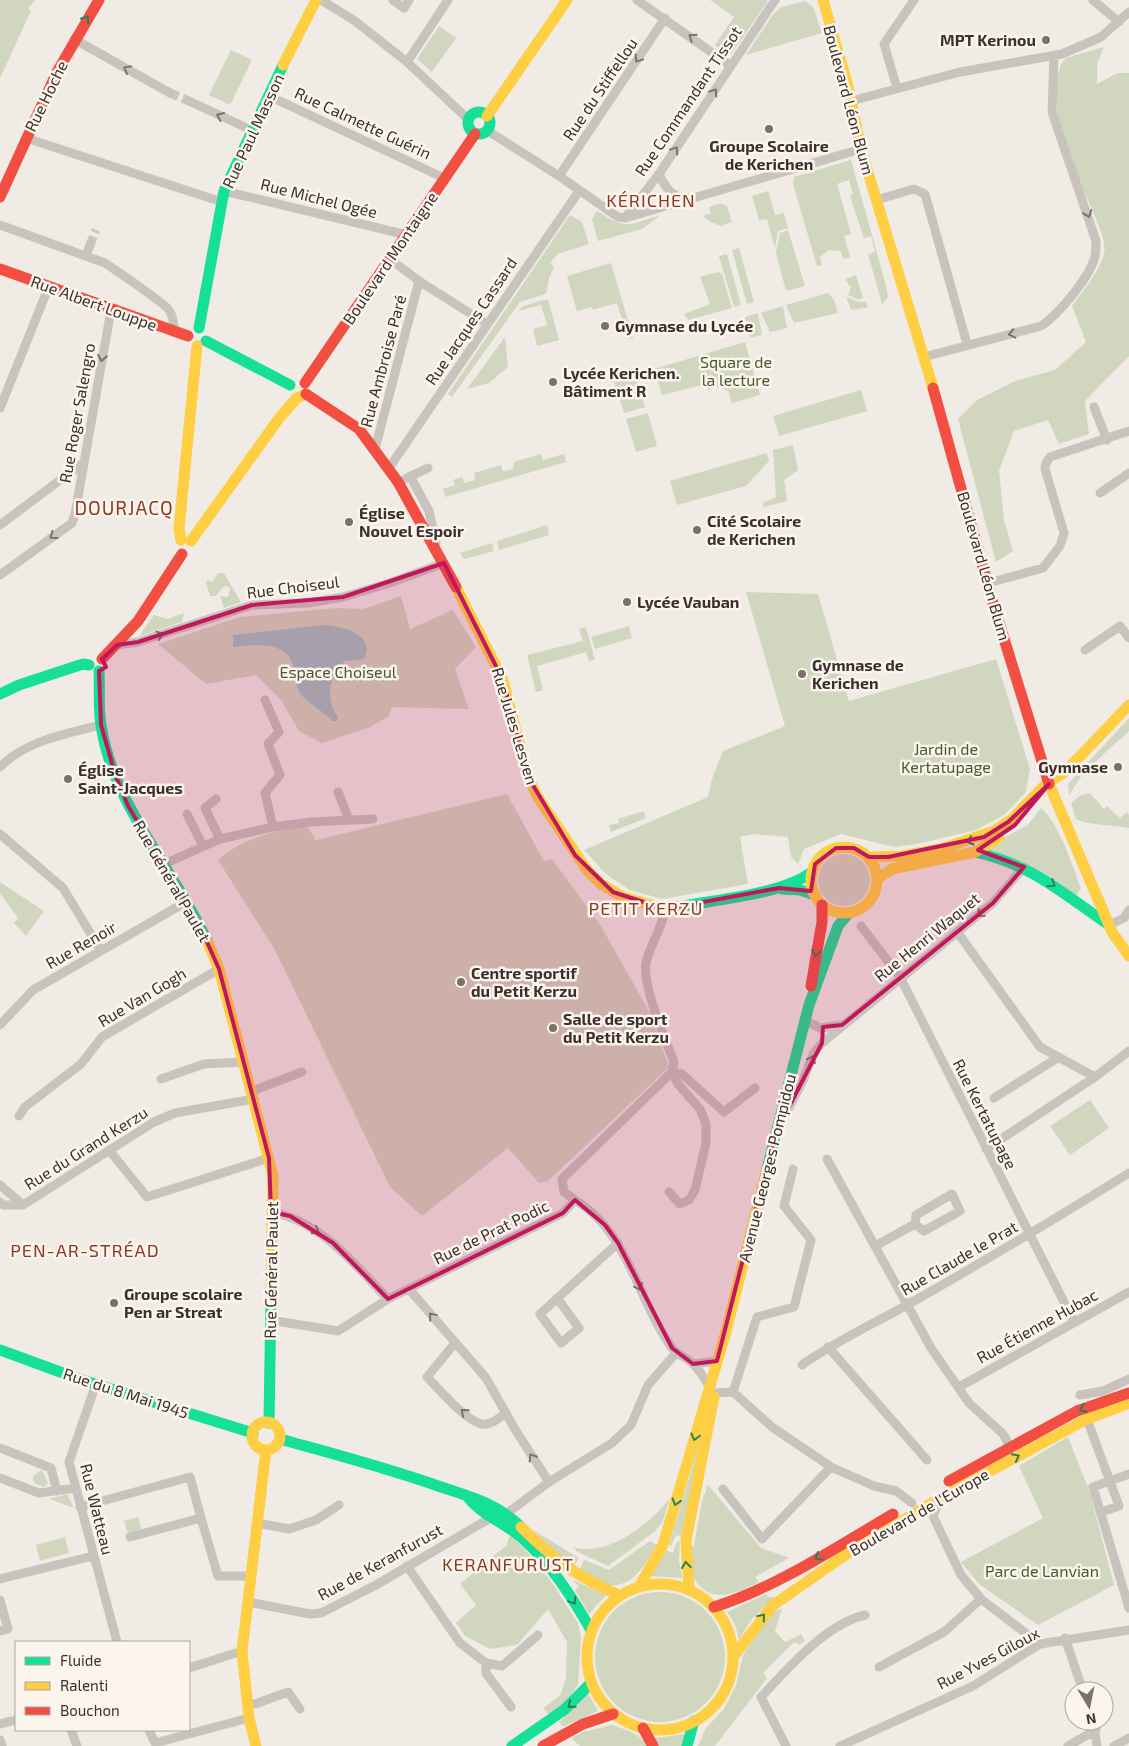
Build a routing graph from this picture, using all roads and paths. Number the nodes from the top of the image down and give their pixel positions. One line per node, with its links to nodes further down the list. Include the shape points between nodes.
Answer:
1 (99, 0): 16 (main road, Rue Hoche, one-way to 1)
2 (316, 0): 22 (main road, Rue Paul Masson)
3 (321, 0): 18 (street, via 355,21)
4 (393, 0): 5 (street, via 404,8)
5 (409, 0)
6 (448, 0): 18 (street)
7 (567, 0): 25 (main road)
8 (637, 0): 14 (street)
9 (775, 0): 19 (street, Rue Commandant Tissot)
10 (823, 0): 24 (main road, Boulevard Léon Blum)
11 (914, 0): 20 (street, via 884,44)
12 (1096, 1): 15 (street)
13 (1129, 12): 15 (street)
14 (665, 18): 19 (street, one-way to 14); 33 (street, Rue du Stiffellou, one-way to 33)
15 (1119, 22): 17 (street, via 1101,37)
16 (74, 39): 21 (street, one-way to 16); 30 (main road, Rue Hoche)
17 (1054, 56): 20 (street, via 966,71); 55 (street, one-way to 55, via 1052,112 1096,241 1095,256 1089,271 1052,319 1041,326)
18 (407, 62): 26 (street)
19 (731, 66): 32 (street, Rue Commandant Tissot, one-way to 19)
20 (897, 88): 24 (street)
21 (170, 93)
22 (268, 96): 27 (main road, Rue Paul Masson); 34 (street, Rue Calmette Guérin)
23 (189, 101): 27 (street, one-way to 23)
24 (851, 101): 31 (main road, Boulevard Léon Blum)
25 (487, 116): 26 (main road, via 477,113); 28 (main road, via 490,123)
26 (469, 120): 29 (main road, via 468,126)
27 (251, 130): 36 (main road, Rue Paul Masson)
28 (488, 131): 29 (main road); 33 (street)
29 (475, 134): 34 (main road, Boulevard Montaigne)
30 (26, 138): 36 (street, Rue Michel Ogée); 37 (main road, Rue Hoche)
31 (861, 149): 38 (street); 39 (main road, Boulevard Léon Blum)
32 (659, 174): 38 (street, via 670,191 680,198); 40 (street, Rue Commandant Tissot)
33 (559, 176): 35 (street)
34 (444, 178): 42 (main road, Boulevard Montaigne)
35 (579, 191): 40 (street, via 618,217); 50 (street, Rue Jacques Cassard)
36 (223, 196): 42 (street, Rue Michel Ogée); 51 (main road, Rue Paul Masson)
37 (0, 197)
38 (695, 199): 40 (street)
39 (876, 200): 55 (street, via 914,189 925,194); 56 (main road, Boulevard Léon Blum)
40 (625, 218)
41 (0, 225): 44 (street)
42 (407, 235): 45 (main road, Boulevard Montaigne)
43 (90, 245): 44 (street)
44 (86, 256): 52 (street, via 112,267 168,308)
45 (390, 259): 47 (street); 57 (main road, Boulevard Montaigne)
46 (0, 268): 48 (main road, Rue Albert Louppe)
47 (419, 281): 50 (street); 62 (street, Rue Ambroise Paré)
48 (49, 286): 49 (main road, Rue Albert Louppe); 59 (street)
49 (111, 310): 52 (main road, Rue Albert Louppe); 63 (street, Rue Roger Salengro, one-way to 63)
50 (487, 324): 64 (street, Rue Jacques Cassard)
51 (199, 328): 53 (main road, via 190,331); 54 (main road, via 207,335)
52 (174, 332): 53 (main road, Rue Albert Louppe)
53 (188, 336): 54 (main road, via 192,345)
54 (202, 344): 57 (main road, Rue Jules Lesven); 71 (main road, via 179,528)
55 (967, 344): 56 (street)
56 (924, 357): 74 (main road, Boulevard Léon Blum)
57 (298, 391): 62 (main road, Rue Jules Lesven, via 359,429); 71 (main road, Boulevard Montaigne)
58 (1094, 407): 61 (street)
59 (0, 408)
60 (1129, 431): 61 (street)
61 (1107, 440): 74 (street, via 1050,457 1045,469 1064,540 1043,568)
62 (375, 448): 64 (main road, Rue Jules Lesven)
63 (83, 463): 70 (street); 73 (street, Rue Roger Salengro, one-way to 73, via 72,523)
64 (389, 468): 68 (main road, Rue Jules Lesven)
65 (428, 468): 67 (street)
66 (1129, 473): 69 (street)
67 (410, 476): 68 (street); 72 (street, Rue Jules Lesven, via 429,511)
68 (398, 482): 72 (main road, Rue Jules Lesven)
69 (1100, 494)
70 (0, 525)
71 (186, 541): 76 (main road, via 178,546 182,554 138,621)
72 (441, 559): 76 (street, Rue Choiseul, one-way to 72, via 132,644 252,605 308,603 343,597 390,583); 103 (main road, Rue Jules Lesven, via 504,680 528,777 537,796 586,870 613,892)
73 (0, 575)
74 (988, 583): 84 (main road, Boulevard Léon Blum)
75 (1129, 638): 77 (street, via 1120,626)
76 (116, 645): 78 (main road, via 102,659 93,658)
77 (1085, 650)
78 (94, 668): 79 (main road, via 83,664); 82 (main road, Rue Général Paulet)
79 (0, 694)
80 (265, 700): 90 (street, via 279,732 268,744 280,775 265,793)
81 (1129, 705): 84 (main road)
82 (102, 725): 83 (street, via 25,749); 96 (main road, Rue Général Paulet, via 115,774 128,806)
83 (0, 766)
84 (1049, 784): 94 (main road, via 1028,812 997,839); 95 (main road, one-way to 95, via 1043,786 1008,822 984,837 902,855); 106 (main road, Boulevard Léon Blum)
85 (338, 792): 89 (street)
86 (216, 799): 92 (street, via 205,808)
87 (187, 814): 93 (street)
88 (373, 819): 89 (street)
89 (349, 820): 90 (street)
90 (273, 827): 92 (street)
91 (0, 834): 109 (street, via 63,888)
92 (220, 839): 93 (street)
93 (203, 846): 96 (street)
94 (975, 852): 97 (main road); 99 (main road, via 892,869)
95 (868, 858): 98 (main road, via 854,848 836,848 821,857); 99 (main road)
96 (162, 865): 102 (main road, Rue Général Paulet)
97 (1024, 867): 106 (main road, one-way to 106); 108 (street, Rue Henri Waquet, one-way to 108, via 993,903)
98 (812, 872): 100 (main road, Rue Jules Lesven, via 800,881); 101 (main road, via 811,884)
99 (878, 879): 105 (main road, via 870,902)
100 (779, 888): 101 (main road, Rue Jules Lesven, via 800,890); 103 (main road, Rue Jules Lesven)
101 (818, 900): 105 (main road, via 834,912); 113 (main road, Avenue Georges Pompidou, one-way to 113, via 822,922)
102 (186, 902): 109 (street, Rue Renoir); 111 (main road, Rue Général Paulet)
103 (665, 909): 123 (street, via 662,928 646,963 646,983 674,1062)
104 (1129, 910): 106 (street, via 1124,918)
105 (849, 913): 113 (main road, Avenue Georges Pompidou, via 838,926)
106 (1110, 925): 110 (main road, via 1116,940)
107 (861, 926): 112 (street, Rue Kertatupage)
108 (958, 933): 112 (street, Rue Henri Waquet); 120 (street, via 1040,1046)
109 (101, 951): 115 (street, Rue Renoir, via 33,990)
110 (1129, 956)
111 (219, 969): 121 (main road, Rue Général Paulet); 129 (street, Rue Van Gogh, via 102,1037 81,1064 25,1107)
112 (900, 977): 116 (street, Rue Henri Waquet); 131 (street, Rue Kertatupage)
113 (809, 1004): 114 (main road, Avenue Georges Pompidou)
114 (805, 1020): 117 (street); 130 (main road, Avenue Georges Pompidou)
115 (0, 1025)
116 (842, 1025): 117 (street); 118 (street, Rue Henri Waquet)
117 (820, 1028): 118 (street)
118 (822, 1043): 130 (street, Rue Henri Waquet, one-way to 118, via 803,1081 813,1054)
119 (1129, 1051): 124 (street)
120 (1060, 1057): 124 (street); 128 (street)
121 (243, 1062): 125 (street, via 204,1064); 127 (main road, Rue Général Paulet)
122 (302, 1072): 127 (street)
123 (672, 1072): 126 (street, via 682,1074 724,1112); 138 (street, via 700,1109 706,1133 695,1190 689,1200 680,1204); 139 (street, Rue de Prat Podic, via 562,1179 564,1192)
124 (1095, 1077): 131 (street)
125 (161, 1079)
126 (755, 1088)
127 (253, 1095): 132 (street, Rue du Grand Kerzu, via 175,1113 136,1131); 133 (main road, Rue Général Paulet)
128 (994, 1098)
129 (19, 1116)
130 (775, 1134): 154 (main road, Avenue Georges Pompidou)
131 (986, 1149): 144 (street, Rue Kertatupage)
132 (108, 1150): 133 (street, via 147,1197); 141 (street, Rue du Grand Kerzu)
133 (269, 1158): 142 (main road, Rue Général Paulet)
134 (826, 1159): 146 (street)
135 (792, 1170): 166 (street, Avenue Georges Pompidou, via 784,1206 811,1240 794,1307 757,1317)
136 (1129, 1173): 144 (street, Rue Claude le Prat)
137 (0, 1185): 141 (street)
138 (669, 1192)
139 (575, 1200): 145 (street, via 605,1225); 147 (street, Rue de Prat Podic, via 563,1213)
140 (0, 1202): 141 (street, via 3,1205)
141 (23, 1205)
142 (272, 1212): 150 (street, one-way to 150, via 290,1216 333,1243); 152 (main road, Rue Général Paulet)
143 (915, 1224): 143 (street, via 924,1231 960,1211 952,1194 916,1215); 146 (street)
144 (1030, 1235): 151 (street, Rue Claude le Prat); 153 (street, Rue Kertatupage)
145 (618, 1243): 149 (street); 158 (street, one-way to 158, via 645,1300)
146 (875, 1246): 151 (street)
147 (409, 1289): 150 (street, Rue de Prat Podic); 155 (street, one-way to 147)
148 (1129, 1292): 153 (street, Rue Étienne Hubac)
149 (557, 1298): 149 (street, via 540,1314 561,1342 579,1328)
150 (388, 1299): 152 (street, Rue de Prat Podic, via 338,1331)
151 (907, 1305): 156 (street, Rue Claude le Prat); 164 (street, via 931,1348)
152 (270, 1320): 172 (main road, Rue Général Paulet)
153 (1074, 1322): 164 (street, Rue Étienne Hubac)
154 (726, 1332): 159 (main road, Avenue Georges Pompidou); 165 (main road, Avenue Georges Pompidou)
155 (455, 1343): 170 (street, via 486,1378); 170 (street, one-way to 155, via 490,1423 480,1424 427,1377)
156 (828, 1347): 161 (street, Rue Claude le Prat); 178 (street)
157 (0, 1350): 163 (main road, Rue du 8 Mai 1945)
158 (676, 1352): 160 (street); 183 (street, via 648,1385 631,1425 611,1444)
159 (717, 1361): 160 (street); 165 (main road, Avenue Georges Pompidou)
160 (694, 1364): 165 (street)
161 (802, 1365)
162 (1129, 1379): 168 (street, via 1103,1391)
163 (96, 1384): 173 (main road, Rue du 8 Mai 1945); 184 (street, Rue Watteau, via 68,1462)
164 (959, 1387): 175 (street, via 969,1403 1003,1434)
165 (712, 1389): 166 (street); 203 (main road, Avenue Georges Pompidou, one-way to 203, via 663,1545); 204 (main road, Avenue Georges Pompidou, one-way to 165, via 686,1540)
166 (733, 1392): 179 (street, via 772,1427)
167 (1129, 1393): 175 (main road, Boulevard de l'Europe, one-way to 175, via 1077,1411)
168 (1080, 1395)
169 (1129, 1403): 171 (main road, Boulevard de l'Europe)
170 (506, 1413): 183 (street, one-way to 170)
171 (1087, 1419): 182 (street); 188 (main road, Boulevard de l'Europe, one-way to 171)
172 (269, 1422): 173 (main road, via 259,1425); 174 (main road, via 278,1428)
173 (253, 1433): 177 (main road, via 255,1445)
174 (280, 1439): 177 (main road, via 275,1447); 187 (main road, via 392,1469)
175 (1010, 1446): 189 (main road, Boulevard de l'Europe)
176 (0, 1448): 186 (street, via 51,1468)
177 (266, 1450): 197 (main road)
178 (927, 1460)
179 (831, 1467): 185 (street, via 762,1539); 189 (street, via 874,1486 896,1491)
180 (1129, 1474): 182 (street)
181 (0, 1478): 186 (street, via 39,1493)
182 (1110, 1481): 192 (street, via 1093,1487); 192 (street, via 1120,1506)
183 (549, 1482): 193 (street)
184 (75, 1488): 186 (street); 191 (street, Rue Watteau)
185 (722, 1489)
186 (57, 1491)
187 (467, 1496): 193 (main road, via 478,1498); 195 (main road, via 473,1505)
188 (942, 1496): 189 (main road, Boulevard de l'Europe); 194 (street)
189 (911, 1504): 194 (street); 209 (main road, Boulevard de l'Europe, one-way to 209, via 766,1588 738,1601); 220 (main road, Boulevard de l'Europe, one-way to 189, via 762,1616 781,1598 848,1553)
190 (339, 1505): 197 (street, via 316,1520 289,1529)
191 (80, 1507): 196 (street, via 190,1477); 199 (street, Rue Watteau)
192 (1102, 1512): 210 (street)
193 (506, 1514): 205 (main road, via 560,1564 593,1585)
194 (933, 1516): 206 (street, via 960,1575)
195 (492, 1517): 200 (street, Rue de Keranfurust); 212 (main road, one-way to 212, via 510,1528 553,1572)
196 (200, 1518): 198 (street); 201 (street, via 218,1576)
197 (257, 1523): 201 (main road)
198 (130, 1537)
199 (93, 1556): 202 (street); 217 (street, Rue Watteau)
200 (407, 1566): 208 (street, Rue de Keranfurust, via 321,1613 310,1614); 221 (street, via 460,1643)
201 (251, 1576): 208 (main road)
202 (0, 1579)
203 (640, 1585): 204 (main road, via 673,1584); 205 (main road)
204 (689, 1589): 209 (main road)
205 (619, 1595): 212 (main road)
206 (981, 1599): 218 (street); 222 (street, via 944,1632)
207 (0, 1600): 214 (street, via 8,1629)
208 (248, 1602): 219 (main road)
209 (714, 1607): 220 (main road, via 730,1633)
210 (1129, 1608)
211 (865, 1615): 248 (street, via 854,1617 806,1650 761,1697)
212 (591, 1630): 225 (main road, via 587,1666)
213 (1129, 1630): 216 (street, Rue Yves Giloux)
214 (0, 1631)
215 (538, 1635): 221 (street, via 502,1666)
216 (1066, 1638): 218 (street, Rue Yves Giloux); 224 (street)
217 (117, 1641)
218 (1040, 1644): 249 (street, Rue Yves Giloux, via 973,1686)
219 (242, 1651): 223 (street); 226 (main road)
220 (734, 1656): 232 (main road, via 727,1686 710,1710)
221 (486, 1663): 227 (street, via 486,1673)
222 (879, 1667)
223 (190, 1668)
224 (1080, 1681)
225 (591, 1683): 229 (main road); 244 (main road, one-way to 244, via 558,1716)
226 (247, 1704): 228 (street, via 288,1692); 230 (main road)
227 (511, 1707)
228 (300, 1709)
229 (613, 1714): 234 (main road); 245 (main road, via 583,1724)
230 (249, 1718): 236 (street, via 155,1743); 243 (main road)
231 (15, 1720): 233 (street)
232 (694, 1721): 234 (main road, via 662,1730); 247 (main road)
233 (0, 1724)
234 (643, 1728): 246 (main road)
235 (71, 1731): 242 (street)
236 (149, 1731)
237 (1094, 1731): 250 (street)
238 (1096, 1731): 251 (street)
239 (1129, 1738): 252 (street)
240 (0, 1740): 241 (street)
241 (2, 1746)
242 (77, 1746)
243 (256, 1746)
244 (512, 1746)
245 (542, 1746)
246 (653, 1746)
247 (687, 1746)
248 (786, 1746)
249 (840, 1746)
250 (1068, 1746)
251 (1097, 1746)
252 (1114, 1746)

